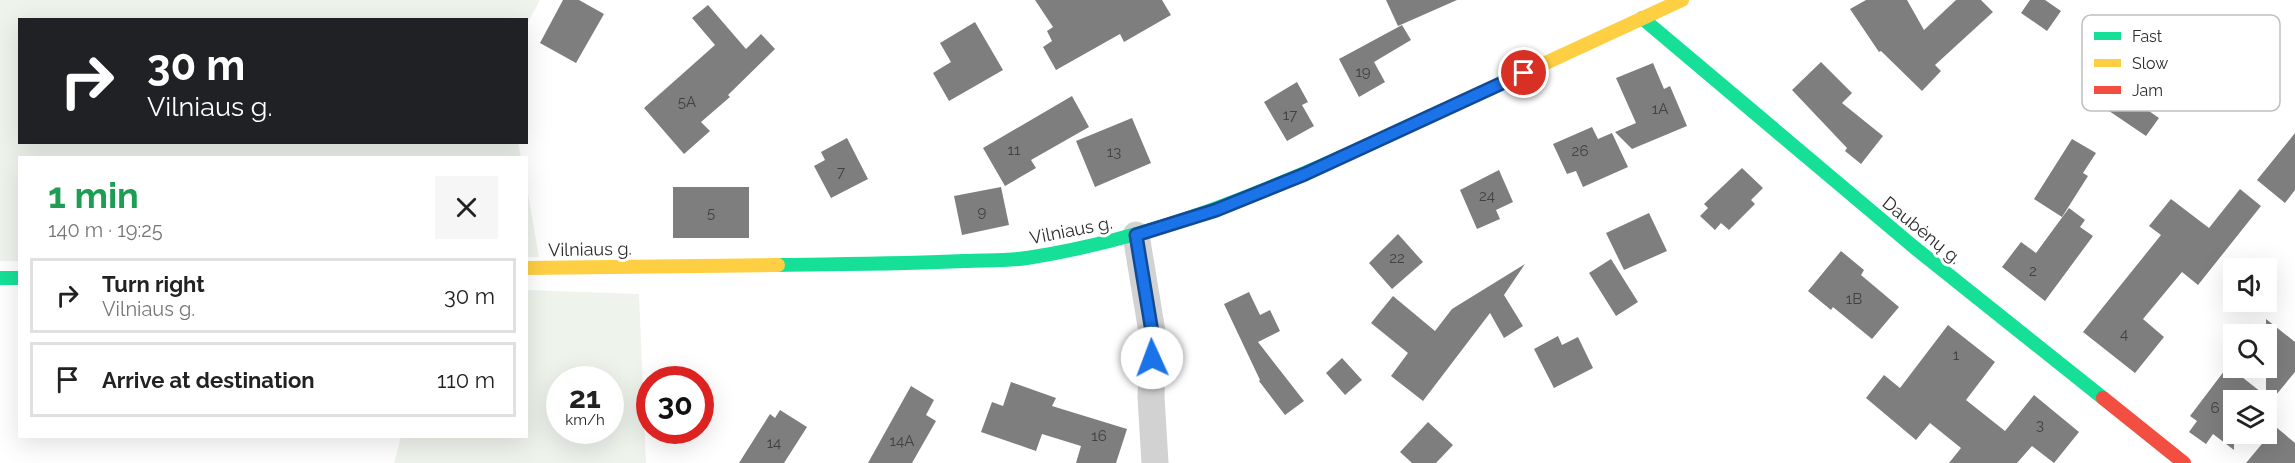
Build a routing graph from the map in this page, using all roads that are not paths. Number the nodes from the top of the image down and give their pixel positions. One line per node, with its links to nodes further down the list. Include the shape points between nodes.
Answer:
1 (1682, 0): 2 (main road, Vilniaus g.)
2 (1642, 18): 3 (main road, Vilniaus g., via 1305,174 1216,210); 8 (main road, Daubėnų g., via 1915,248)
3 (1136, 235): 4 (main road, Vilniaus g., via 1026,258 927,263); 7 (street, via 1153,338)
4 (528, 268)
5 (18, 278): 6 (main road)
6 (0, 279)
7 (1155, 463)
8 (2184, 463)

